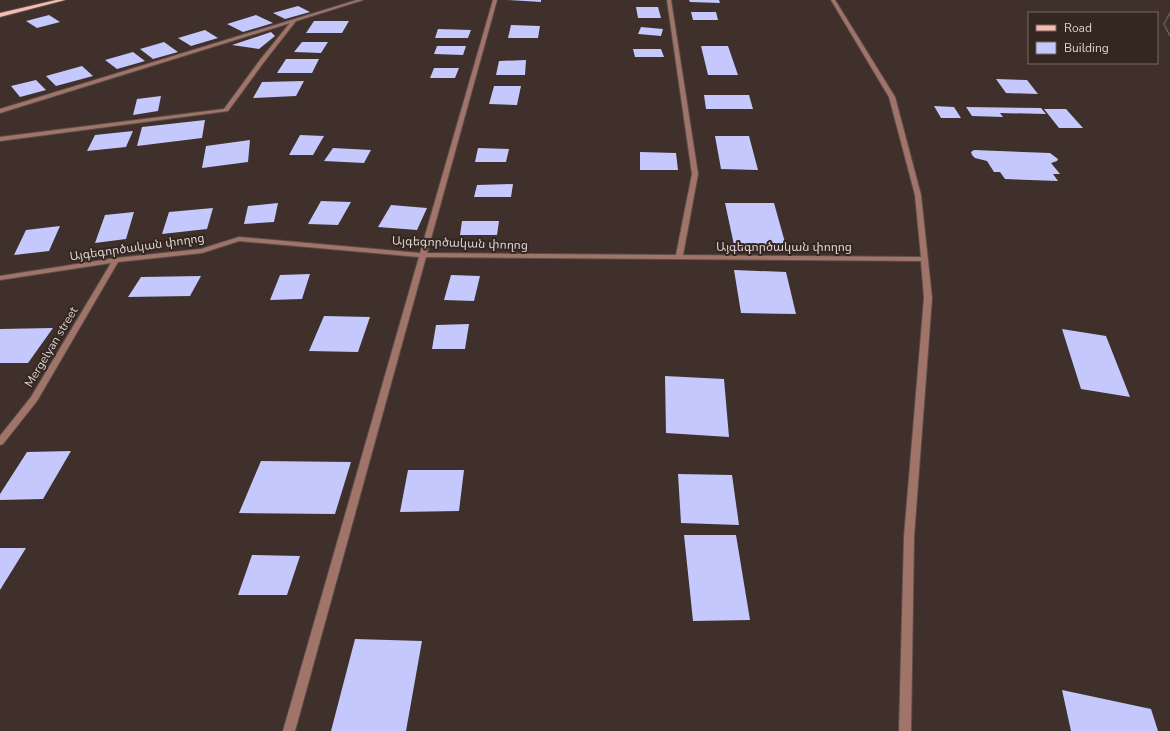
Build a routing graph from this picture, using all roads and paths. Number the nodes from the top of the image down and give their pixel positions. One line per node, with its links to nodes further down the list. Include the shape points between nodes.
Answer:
1 (62, 0): 7 (main road)
2 (361, 0): 8 (street)
3 (495, 0): 12 (street)
4 (669, 0): 13 (street, via 695,174)
5 (833, 0): 14 (street, via 892,97 918,196)
6 (1170, 13): 9 (path, via 1164,24)
7 (0, 15)
8 (294, 20): 10 (street); 11 (street, via 226,110)
9 (1170, 36)
10 (0, 111)
11 (0, 139)
12 (422, 255): 13 (street, Այգեգործական փողոց); 15 (street, Այգեգործական փողոց, via 239,239 202,251); 18 (street)
13 (679, 257): 14 (street, Այգեգործական փողոց)
14 (924, 259): 19 (street, via 928,298 908,537)
15 (116, 260): 16 (street, Այգեգործական փողոց); 17 (street, Mergelyan street, via 34,399)
16 (0, 278)
17 (0, 442)
18 (289, 731)
19 (906, 731)

